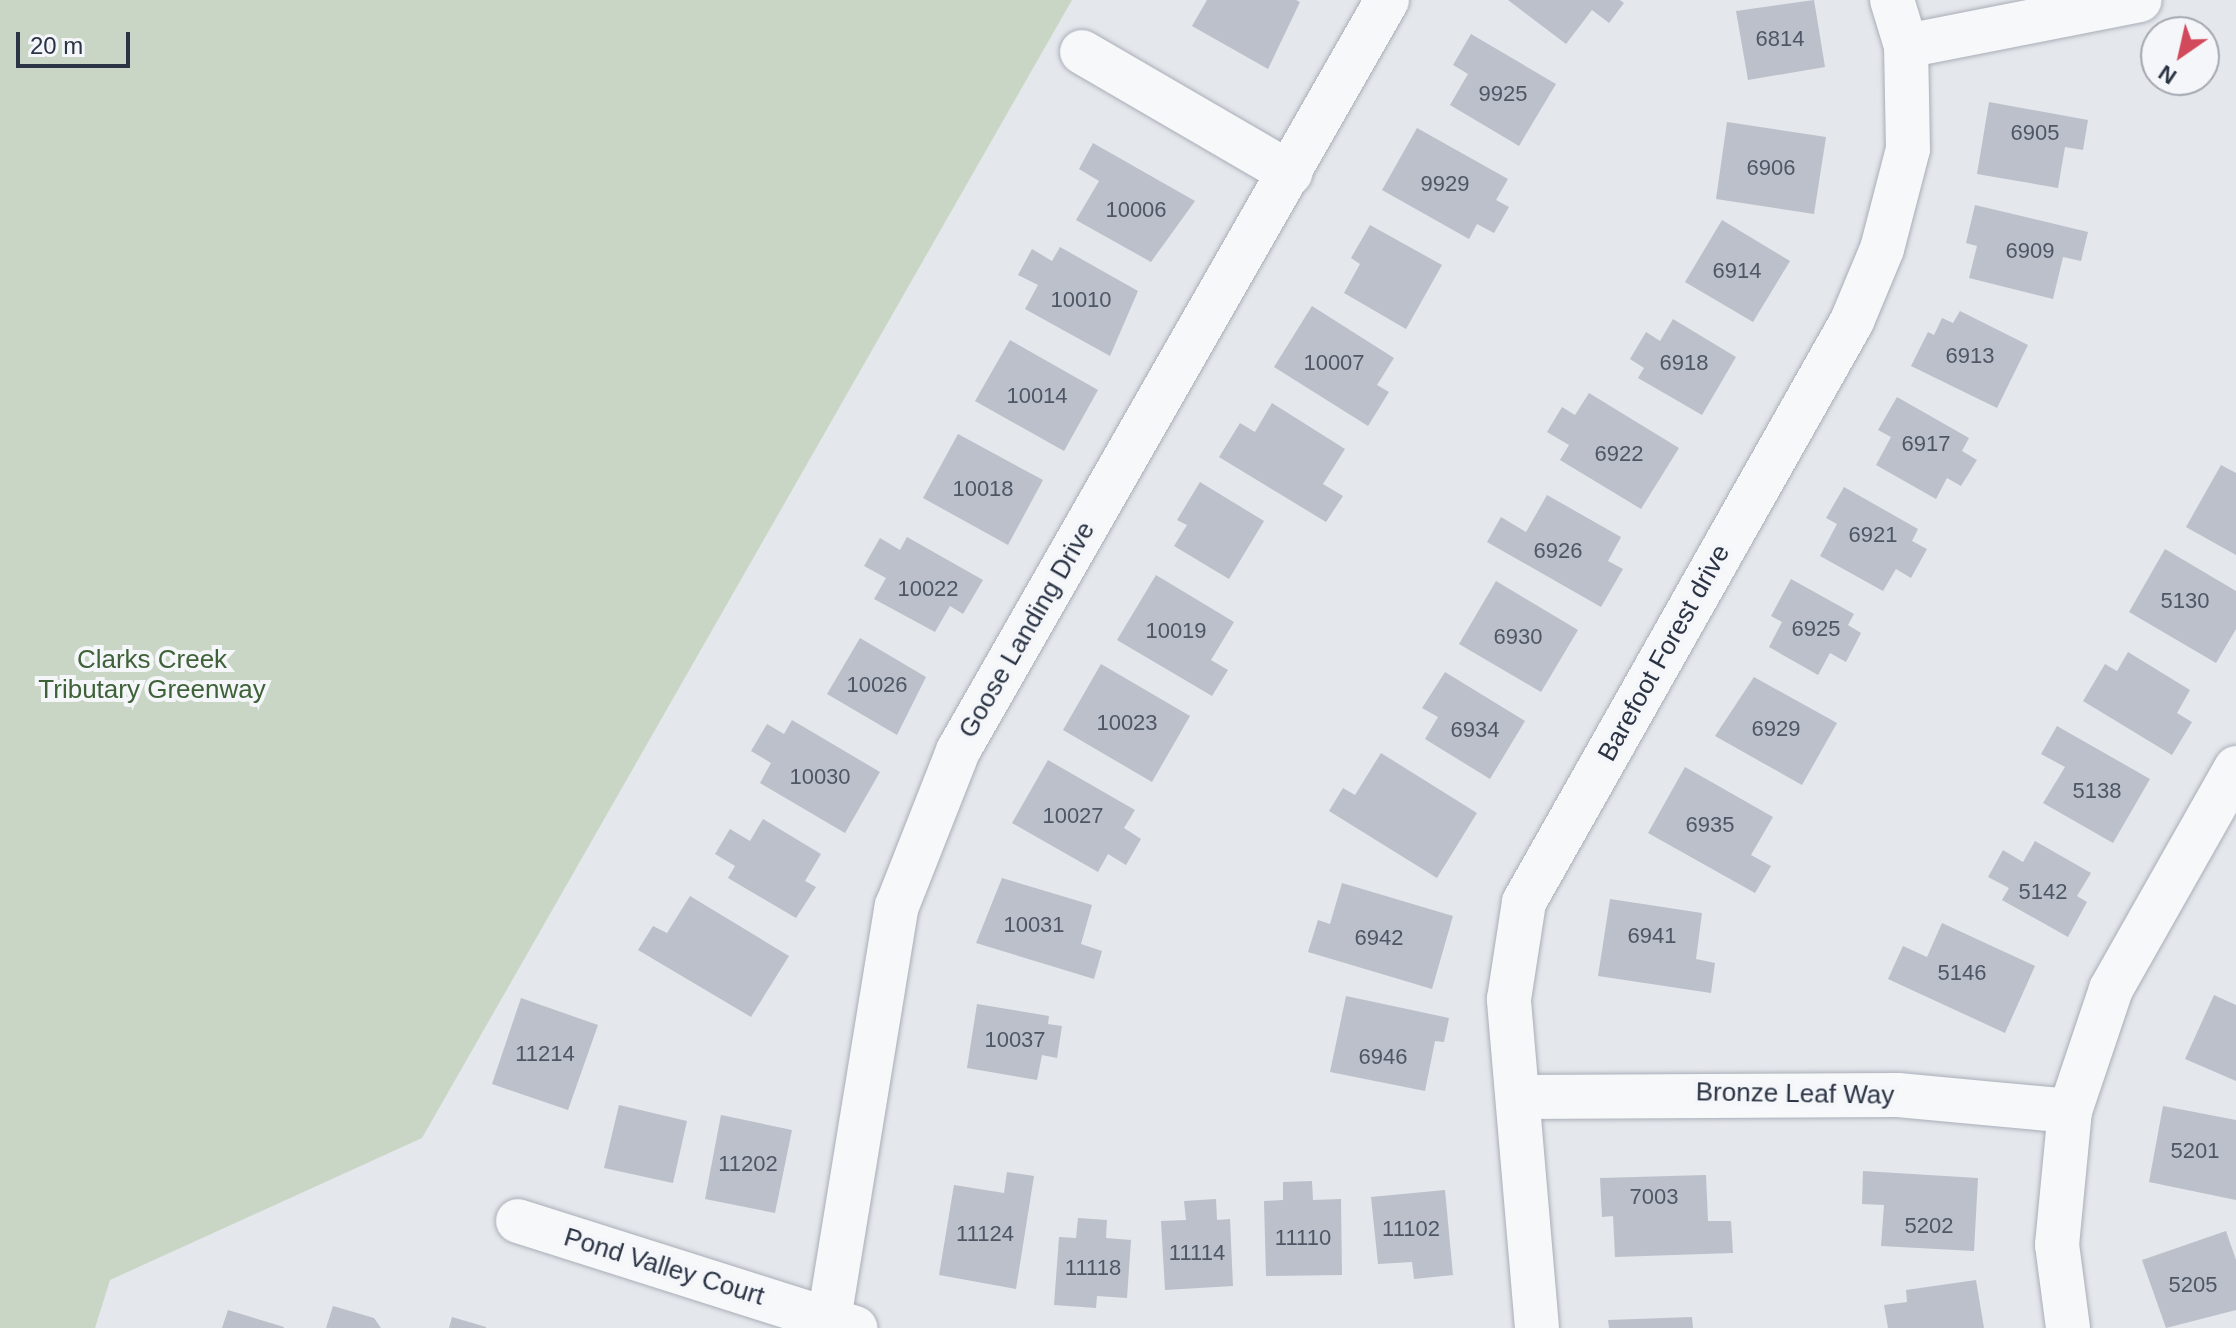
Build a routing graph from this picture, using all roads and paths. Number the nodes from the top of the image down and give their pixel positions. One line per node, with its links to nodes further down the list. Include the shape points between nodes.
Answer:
1 (1387, 0): 6 (street, Goose Landing Drive)
2 (1892, 0): 4 (street, Barefoot Forest drive)
3 (2140, 0): 4 (street)
4 (1906, 46): 8 (street, Barefoot Forest drive, via 1908,149 1882,249 1852,321 1524,902 1509,999)
5 (1082, 52): 6 (street)
6 (1290, 173): 11 (street, Goose Landing Drive, via 958,751 897,906)
7 (2234, 776): 9 (street, via 2111,989)
8 (1520, 1097): 9 (street, Bronze Leaf Way, via 1883,1095); 12 (street, Barefoot Forest drive)
9 (2070, 1111): 13 (street, via 2057,1245)
10 (518, 1221): 11 (street, Pond Valley Court)
11 (843, 1324)
12 (1537, 1328)
13 (2068, 1328)

